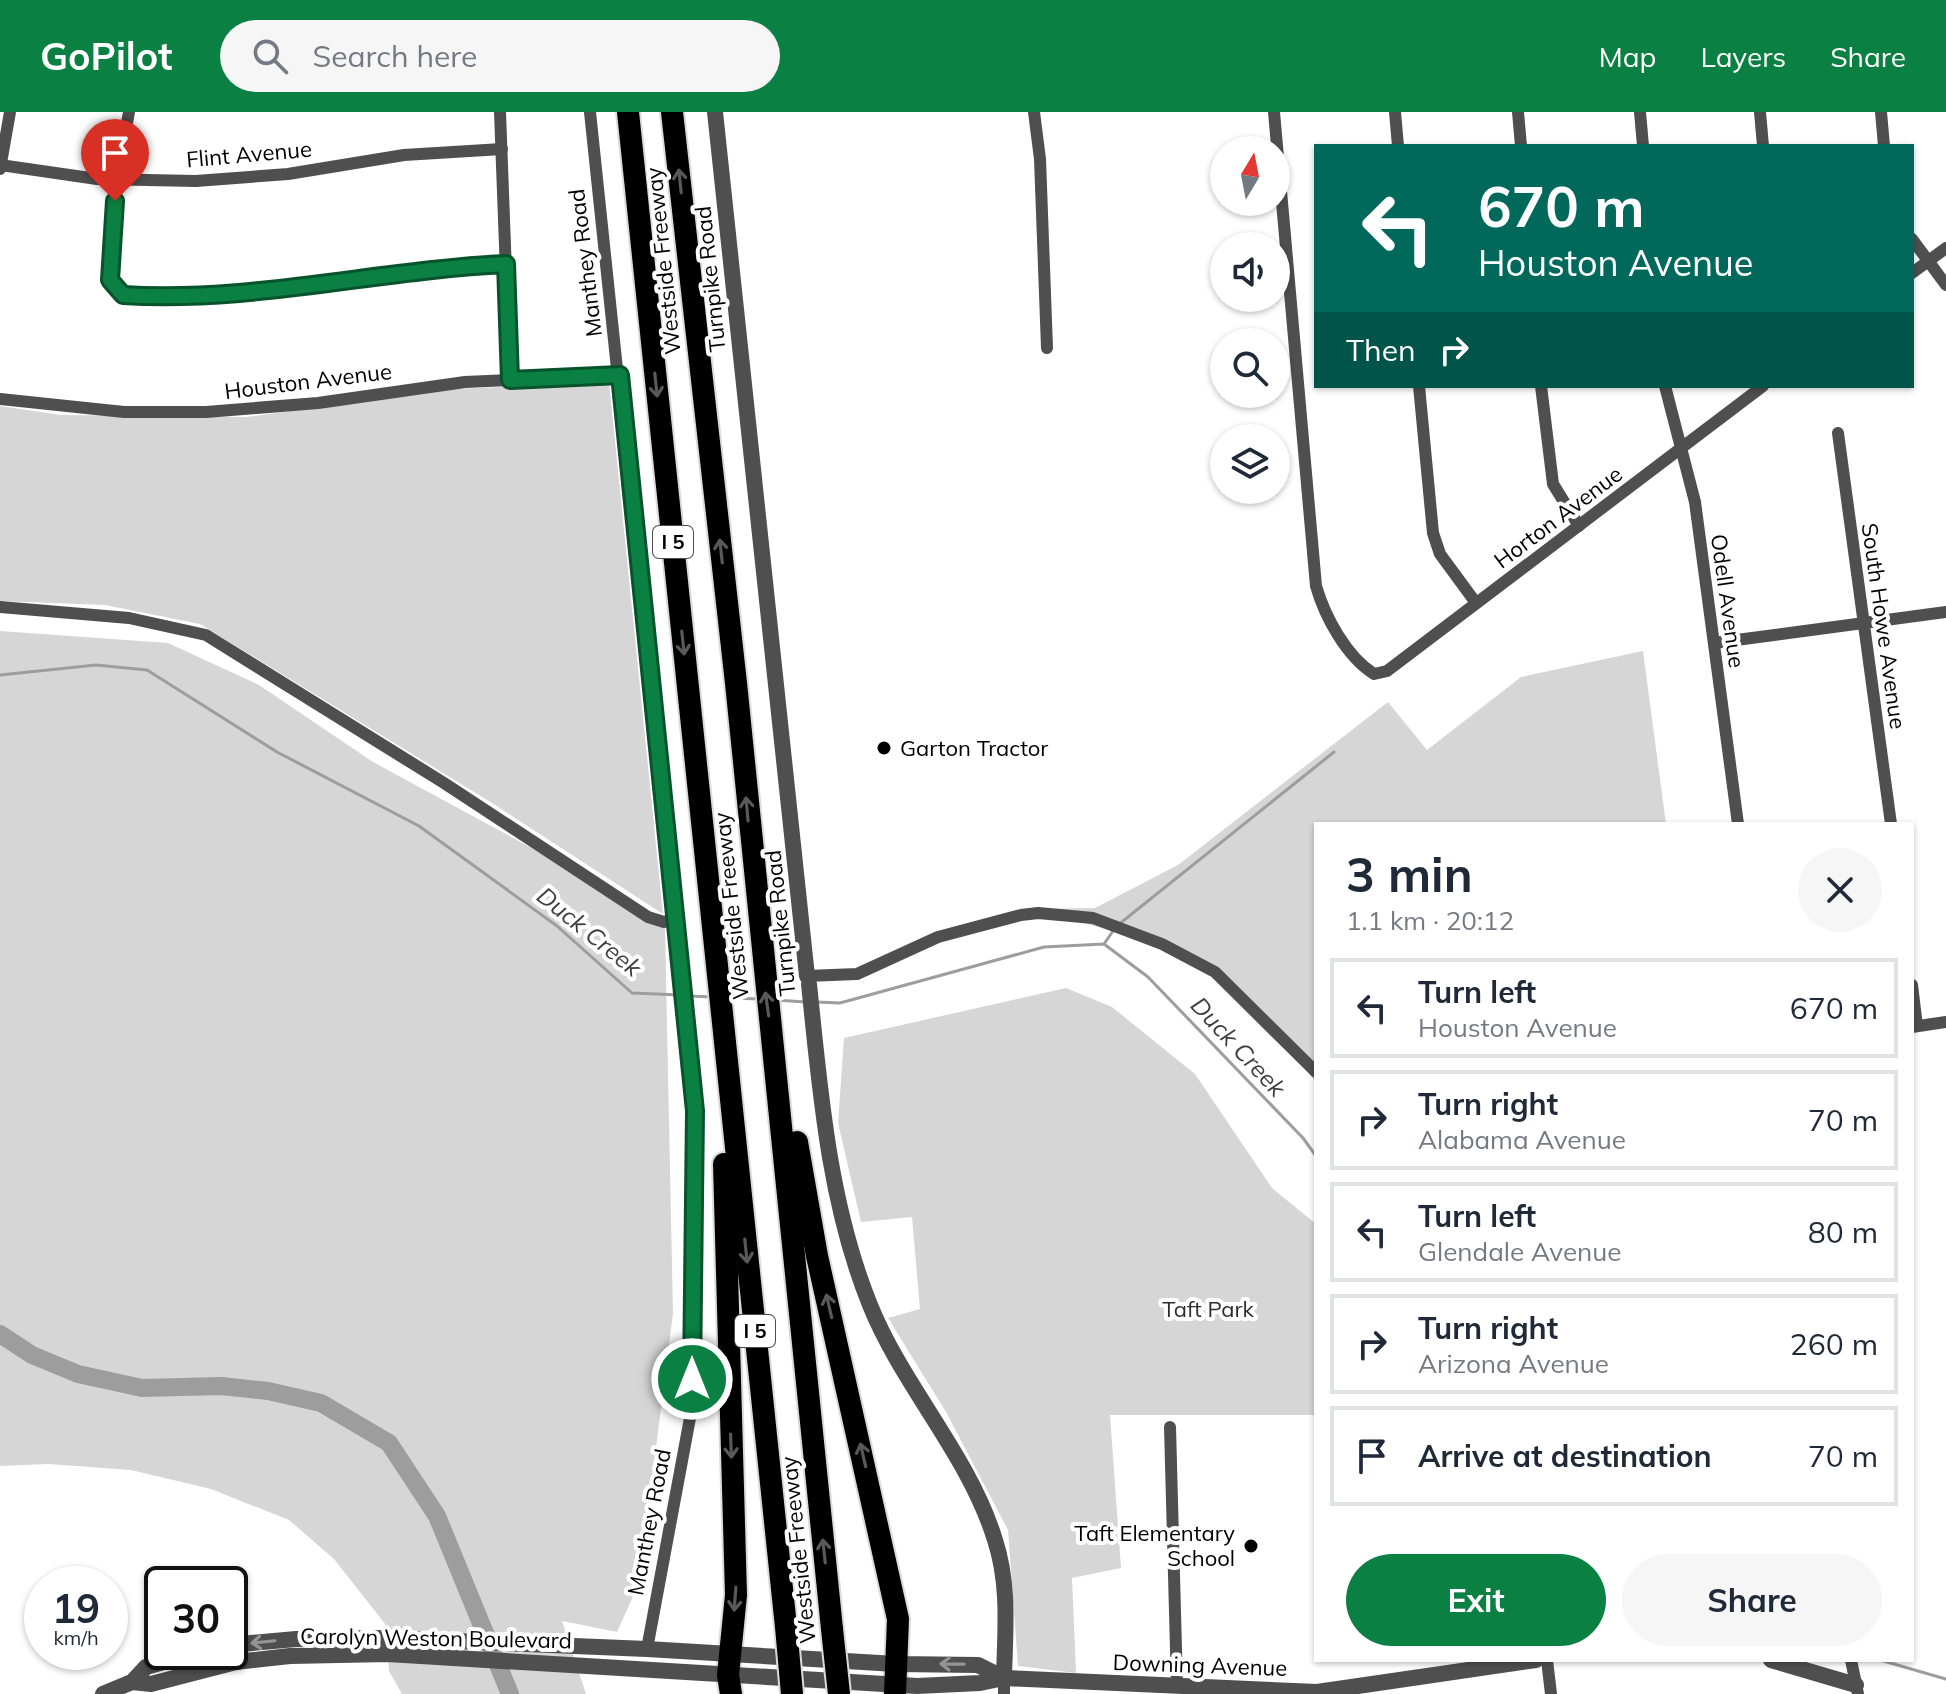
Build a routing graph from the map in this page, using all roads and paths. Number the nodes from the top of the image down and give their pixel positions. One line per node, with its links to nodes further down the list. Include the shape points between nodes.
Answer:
1 (10, 112): 21 (street)
2 (129, 112): 22 (street)
3 (500, 112): 20 (street)
4 (590, 112): 30 (street, Manthey Road)
5 (628, 112): 53 (highway, Westside Freeway / I 5, one-way to 53)
6 (672, 112): 51 (highway, Westside Freeway / I 5, one-way to 6)
7 (715, 112): 48 (street, Turnpike Road)
8 (1034, 112): 29 (street)
9 (1274, 112): 40 (street, Horton Avenue, via 1316,586 1333,626 1374,674 1387,671)
10 (1395, 112): 15 (street)
11 (1518, 112): 16 (street)
12 (1640, 112): 17 (street)
13 (1760, 112): 18 (street)
14 (1881, 112): 19 (street)
15 (1398, 144)
16 (1521, 144)
17 (1643, 144)
18 (1763, 144)
19 (1884, 144)
20 (502, 149): 22 (street, Flint Avenue, via 404,155 245,178); 26 (street)
21 (0, 166): 22 (street, Flint Avenue)
22 (118, 180): 26 (street, via 110,280 123,295 259,292 437,267)
23 (1914, 242): 25 (street)
24 (1946, 248): 25 (street)
25 (1928, 261): 27 (street); 28 (street)
26 (506, 264): 31 (street)
27 (1914, 272)
28 (1946, 285)
29 (1047, 348)
30 (620, 375): 31 (street, Houston Avenue); 47 (street, Manthey Road)
31 (510, 380): 36 (street, Houston Avenue, via 206,412 124,412)
32 (1419, 388): 40 (street, via 1433,533 1440,554)
33 (1541, 388): 39 (street, via 1550,473)
34 (1666, 388): 38 (street, Odell Avenue)
35 (1760, 388): 38 (street, Horton Avenue)
36 (0, 399)
37 (1838, 433): 43 (street, South Howe Avenue)
38 (1682, 448): 39 (street, Horton Avenue); 44 (street, Odell Avenue, via 1695,502)
39 (1579, 526): 40 (street, Horton Avenue)
40 (1476, 603)
41 (0, 607): 47 (street, via 129,618 206,635 648,917 664,922)
42 (1946, 612): 43 (street)
43 (1863, 623): 44 (street); 46 (street, South Howe Avenue)
44 (1714, 643): 45 (street, Odell Avenue)
45 (1738, 822)
46 (1891, 822)
47 (677, 918): 56 (street, Manthey Road, via 695,1122 691,1405)
48 (808, 980): 52 (street, via 857,974 938,937 1021,915 1093,918 1206,966); 66 (street, Turnpike Road, via 832,1168 853,1261 889,1344 977,1496 996,1541 1007,1614)
49 (1946, 1022): 50 (street)
50 (1915, 1027)
51 (771, 1037): 65 (highway, one-way to 51, via 898,1619 811,1225 787,1068); 72 (highway, Westside Freeway / I 5, one-way to 51, bridge)
52 (1314, 1070)
53 (730, 1087): 64 (highway, one-way to 64, via 723,1123 736,1595); 71 (highway, Westside Freeway / I 5, one-way to 71, bridge)
54 (1170, 1427): 67 (street)
55 (248, 1643): 57 (street, Carolyn Weston Boulevard, one-way to 55, via 398,1639)
56 (647, 1649): 57 (street, Carolyn Weston Boulevard); 64 (street, Downing Avenue)
57 (565, 1655): 62 (street, Carolyn Weston Boulevard); 68 (street, Carolyn Weston Boulevard, via 290,1656 236,1662)
58 (1522, 1662): 67 (street, Downing Avenue, via 1317,1692)
59 (1547, 1662): 73 (street)
60 (1777, 1662): 69 (street)
61 (1851, 1662): 69 (street)
62 (646, 1669): 64 (street, Downing Avenue)
63 (144, 1670): 68 (street, Carolyn Weston Boulevard)
64 (729, 1675): 65 (street, Downing Avenue)
65 (895, 1681): 66 (street, Downing Avenue, via 978,1665)
66 (1004, 1686): 67 (street, Downing Avenue)
67 (1177, 1686)
68 (134, 1688): 70 (street, Carolyn Weston Boulevard)
69 (1857, 1689)
70 (103, 1694)
71 (792, 1694)
72 (839, 1694)
73 (1551, 1694)

